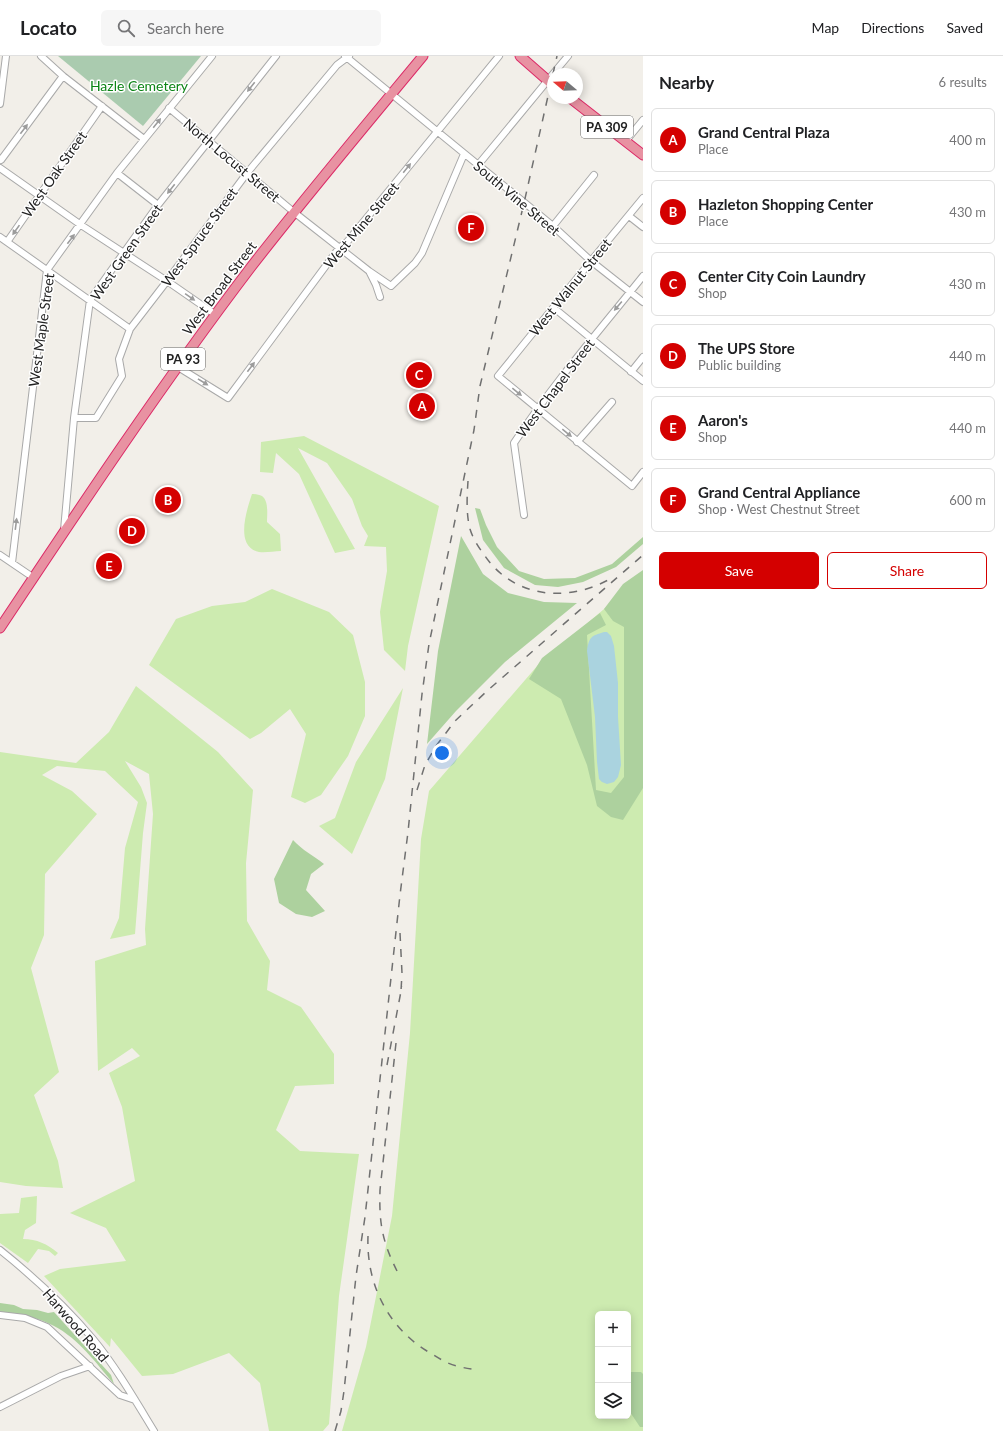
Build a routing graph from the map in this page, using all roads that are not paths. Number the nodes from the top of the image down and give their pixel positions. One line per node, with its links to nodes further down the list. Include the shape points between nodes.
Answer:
1 (6, 56): 15 (street)
2 (41, 56): 12 (street)
3 (212, 56): 18 (street, West Maple Street)
4 (276, 56): 22 (street, West Green Street, one-way to 22)
5 (423, 56): 14 (highway, West Broad Street / PA 93)
6 (499, 56): 20 (street, West Mine Street)
7 (520, 56): 11 (highway)
8 (568, 56): 10 (street)
9 (347, 57): 14 (street, South Vine Street); 30 (street, West Spruce Street, via 337,65)
10 (559, 68)
11 (547, 75)
12 (63, 76): 17 (street); 26 (street, one-way to 12)
13 (547, 84): 27 (street)
14 (392, 94): 20 (street, South Vine Street); 35 (highway, West Broad Street / PA 93)
15 (0, 104)
16 (578, 104): 23 (highway, PA 309)
17 (102, 106): 21 (street); 32 (street, West Oak Street)
18 (169, 108): 21 (street, West Maple Street, one-way to 18); 22 (street, North Locust Street)
19 (643, 120): 23 (street)
20 (437, 131): 24 (street, South Vine Street); 42 (street, West Mine Street, one-way to 20, via 347,242)
21 (144, 138): 29 (street, West Maple Street)
22 (208, 141): 30 (street, North Locust Street); 34 (street, West Green Street, one-way to 34)
23 (626, 142): 25 (highway, PA 309)
24 (464, 154): 27 (street, South Vine Street); 46 (street, North Locust Street, via 422,253 414,263 391,286)
25 (643, 156)
26 (0, 159)
27 (478, 165): 38 (street, South Vine Street)
28 (0, 168): 32 (street)
29 (117, 173): 34 (street); 37 (street, West Maple Street)
30 (247, 173): 35 (street, North Locust Street); 48 (street, West Spruce Street)
31 (594, 175): 38 (street)
32 (40, 195): 37 (street); 41 (street, West Oak Street, one-way to 41)
33 (643, 198): 36 (street, West Walnut Street)
34 (158, 205): 43 (street, West Green Street)
35 (295, 213): 42 (street, North Locust Street); 54 (highway, West Broad Street / PA 93)
36 (629, 216): 39 (street); 44 (street, West Walnut Street)
37 (81, 225): 43 (street); 45 (street, West Maple Street, one-way to 37)
38 (553, 226): 44 (street, South Vine Street)
39 (643, 227)
40 (0, 238): 41 (street)
41 (7, 242): 45 (street)
42 (339, 248): 46 (street, North Locust Street); 58 (street, West Mine Street, one-way to 42, via 228,398)
43 (123, 252): 48 (street); 51 (street, West Green Street)
44 (591, 261): 49 (street, South Vine Street); 53 (street, West Walnut Street)
45 (48, 270): 51 (street); 69 (street, West Maple Street, one-way to 45)
46 (369, 271): 50 (street)
47 (643, 276): 49 (street, West Chapel Street)
48 (167, 281): 54 (street, one-way to 54); 55 (street, West Spruce Street)
49 (630, 292): 52 (street, South Vine Street); 56 (street, West Chapel Street, one-way to 56)
50 (380, 297)
51 (90, 300): 55 (street); 63 (street, West Green Street)
52 (643, 302)
53 (554, 308): 56 (street); 62 (street, West Walnut Street, one-way to 62, via 498,376)
54 (216, 315): 58 (highway, West Broad Street / PA 93)
55 (130, 329): 63 (street, West Spruce Street, via 119,359 122,376 96,418)
56 (591, 339): 59 (street); 62 (street, West Chapel Street)
57 (643, 357): 59 (street)
58 (178, 367): 67 (highway, West Broad Street / PA 93)
59 (631, 372): 60 (street)
60 (643, 381)
61 (612, 402): 64 (street)
62 (537, 408): 64 (street, one-way to 64); 66 (street, West Chapel Street, via 514,443)
63 (74, 418): 67 (street, West Green Street)
64 (577, 442): 65 (street, via 632,486)
65 (643, 472)
66 (524, 515)
67 (63, 533): 70 (highway, West Broad Street / PA 93)
68 (0, 555): 69 (street)
69 (12, 563): 70 (street)
70 (34, 578): 71 (highway, West Broad Street / PA 93)
71 (0, 628)
72 (0, 1250): 75 (street, Harwood Road, via 62,1305 93,1340)
73 (0, 1315): 74 (street, via 25,1318 47,1326)
74 (90, 1366): 75 (street, via 120,1396); 76 (street, via 61,1376)
75 (135, 1400): 77 (street, Harwood Road)
76 (0, 1407)
77 (154, 1431)

